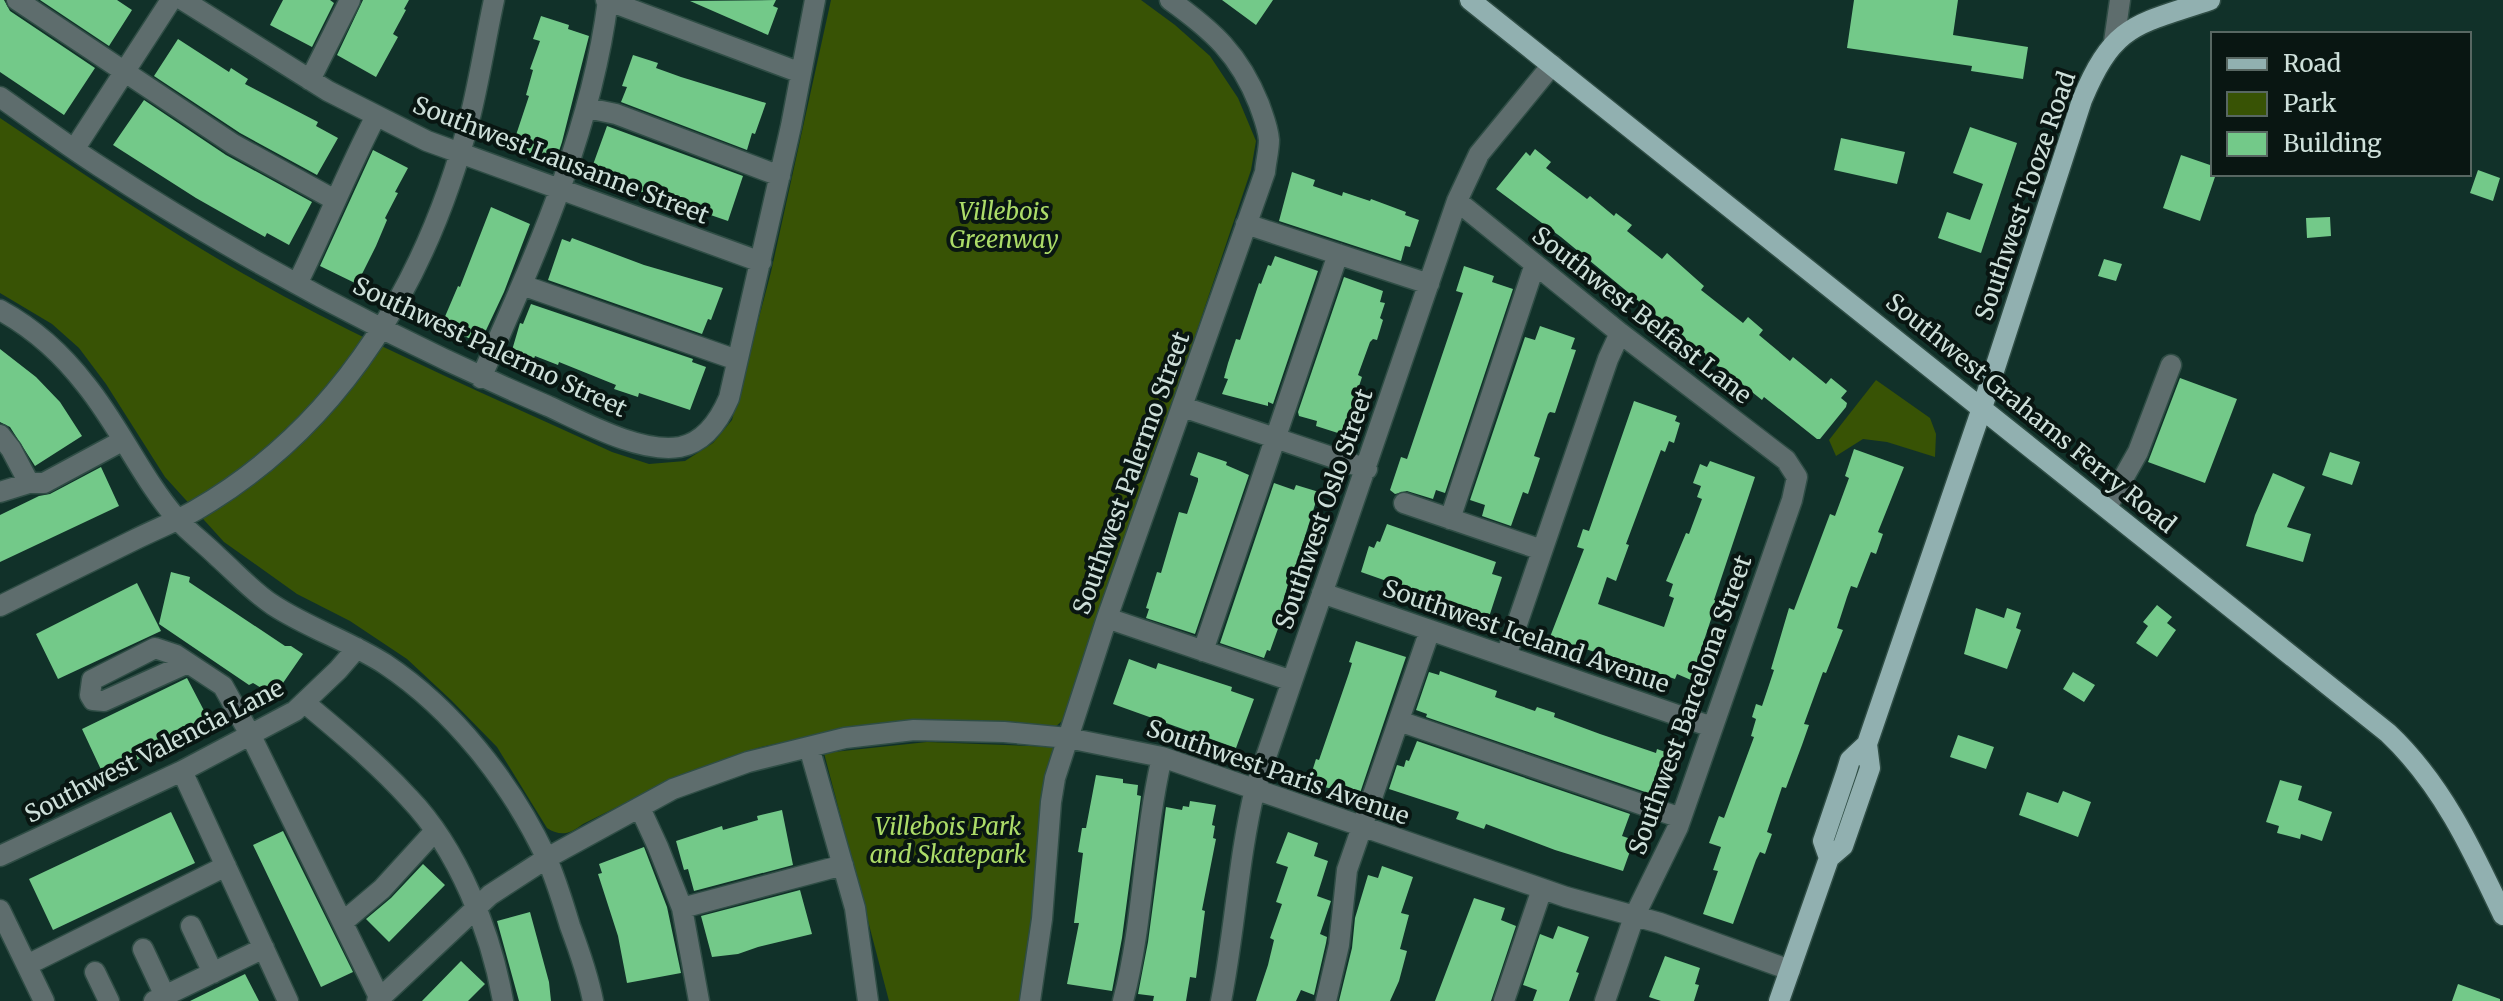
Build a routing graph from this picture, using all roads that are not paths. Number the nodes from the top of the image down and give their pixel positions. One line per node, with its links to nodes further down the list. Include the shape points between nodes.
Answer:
1 (17, 0): 14 (street)
2 (171, 0): 14 (street)
3 (183, 0): 16 (street, Southwest Lausanne Street)
4 (350, 0): 16 (street)
5 (494, 0): 21 (street)
6 (607, 0): 15 (street); 18 (street)
7 (815, 0): 15 (street, Southwest Palermo Street)
8 (1170, 0): 26 (street, Southwest Palermo Street, via 1228,47 1266,122 1265,172)
9 (2120, 0): 12 (street)
10 (2210, 0): 12 (main road, Southwest Tooze Road, via 2148,21)
11 (1473, 1): 13 (main road, Southwest Grahams Ferry Road)
12 (2114, 42): 40 (main road, Southwest Tooze Road, via 2082,100)
13 (1552, 65): 25 (street, Southwest Oslo Street, via 1479,154); 40 (main road, Southwest Grahams Ferry Road)
14 (125, 72): 20 (street); 24 (street, via 233,144)
15 (801, 73): 22 (street, Southwest Palermo Street)
16 (310, 80): 19 (street, Southwest Lausanne Street)
17 (0, 97): 20 (street, Southwest Palermo Street)
18 (587, 108): 22 (street); 23 (street)
19 (376, 116): 21 (street, Southwest Lausanne Street); 24 (street)
20 (75, 148): 30 (street, Southwest Palermo Street)
21 (459, 153): 23 (street, Southwest Lausanne Street); 34 (street, via 432,235)
22 (780, 176): 28 (street, Southwest Palermo Street)
23 (560, 189): 28 (street, Southwest Lausanne Street); 32 (street)
24 (335, 200): 30 (street)
25 (1457, 201): 29 (street, Southwest Belfast Lane); 31 (street, Southwest Oslo Street)
26 (1246, 224): 27 (street); 39 (street, Southwest Palermo Street)
27 (1338, 254): 31 (street); 42 (street)
28 (761, 262): 36 (street, Southwest Palermo Street)
29 (1535, 264): 35 (street, Southwest Belfast Lane); 51 (street)
30 (297, 284): 34 (street, Southwest Palermo Street)
31 (1429, 284): 44 (street, Southwest Oslo Street)
32 (522, 285): 36 (street); 38 (street)
33 (0, 310): 43 (street, via 65,360)
34 (382, 330): 38 (street, Southwest Palermo Street); 50 (street, via 347,381 298,434 253,472)
35 (1620, 333): 45 (street, Southwest Belfast Lane); 52 (street)
36 (737, 360): 38 (street, Southwest Palermo Street, via 720,418 704,434 678,447 618,437)
37 (2171, 365): 49 (street, via 2138,452)
38 (481, 378)
39 (1183, 407): 42 (street); 55 (street, Southwest Palermo Street)
40 (1982, 408): 49 (main road, Southwest Grahams Ferry Road); 91 (main road, Southwest Tooze Road, via 1867,744 1870,768 1843,846 1829,858)
41 (0, 435): 46 (street)
42 (1275, 438): 44 (street); 58 (street)
43 (122, 441): 46 (street, via 44,483); 50 (street)
44 (1367, 469): 53 (street, Southwest Oslo Street)
45 (1794, 469): 64 (street, Southwest Barcelona Street, via 1792,500)
46 (29, 483): 47 (street)
47 (0, 492)
48 (1404, 503): 51 (street)
49 (2107, 507): 83 (main road, Southwest Grahams Ferry Road, via 2400,744 2451,811)
50 (178, 519): 54 (street); 57 (street, via 271,604)
51 (1450, 519): 52 (street)
52 (1542, 550): 59 (street)
53 (1322, 593): 56 (street, Southwest Iceland Avenue); 61 (street, Southwest Oslo Street)
54 (0, 606)
55 (1107, 618): 58 (street); 66 (street, Southwest Palermo Street)
56 (1430, 630): 59 (street, Southwest Iceland Avenue); 63 (street)
57 (357, 648): 62 (street, Southwest Valencia Lane); 76 (street, via 425,696 485,758)
58 (1203, 651): 61 (street)
59 (1506, 656): 64 (street, Southwest Iceland Avenue)
60 (188, 663): 65 (street, via 223,686)
61 (1292, 681): 70 (street, Southwest Oslo Street)
62 (305, 703): 65 (street, Southwest Valencia Lane); 74 (street, via 376,763)
63 (1399, 721): 72 (street); 73 (street)
64 (1712, 727): 72 (street, Southwest Barcelona Street)
65 (251, 736): 69 (street, Southwest Valencia Lane); 85 (street)
66 (1068, 738): 67 (street, Southwest Paris Avenue, via 914,730); 68 (street, Southwest Paris Avenue); 103 (street, Southwest Palermo Street, via 1051,802)
67 (809, 747): 71 (street, Southwest Paris Avenue, via 707,776); 77 (street)
68 (1162, 757): 70 (street, Southwest Paris Avenue); 104 (street, via 1137,939)
69 (182, 771): 75 (street, Southwest Valencia Lane); 78 (street)
70 (1255, 789): 73 (street, Southwest Paris Avenue); 105 (street, Southwest Oslo Street)
71 (640, 808): 76 (street, Southwest Paris Avenue); 80 (street)
72 (1681, 818): 84 (street, Southwest Barcelona Street)
73 (1362, 827): 79 (street, Southwest Paris Avenue); 106 (street, via 1347,870)
74 (435, 831): 81 (street, via 462,874); 85 (street)
75 (0, 856)
76 (547, 858): 81 (street, Southwest Paris Avenue); 100 (street)
77 (843, 865): 80 (street); 102 (street, via 855,908)
78 (226, 866): 88 (street); 90 (street)
79 (1542, 889): 84 (street, Southwest Paris Avenue); 107 (street)
80 (682, 908): 101 (street)
81 (475, 909): 95 (street, via 488,941); 96 (street, Southwest Paris Avenue)
82 (0, 910): 87 (street)
83 (2503, 915)
84 (1634, 917): 91 (street, Southwest Paris Avenue); 108 (street, Southwest Barcelona Street)
85 (343, 922): 96 (street)
86 (191, 926): 93 (street)
87 (8, 947): 90 (street)
88 (264, 948): 93 (street); 99 (street)
89 (143, 949): 94 (street)
90 (27, 965): 97 (street)
91 (1790, 970): 109 (main road, Southwest Tooze Road)
92 (95, 972): 98 (street)
93 (213, 973): 94 (street)
94 (160, 998)
95 (499, 999)
96 (379, 1000)
97 (44, 1001)
98 (109, 1001)
99 (288, 1001)
100 (593, 1001)
101 (699, 1001)
102 (868, 1001)
103 (1030, 1001)
104 (1123, 1001)
105 (1221, 1001)
106 (1326, 1001)
107 (1504, 1001)
108 (1605, 1001)
109 (1779, 1001)

